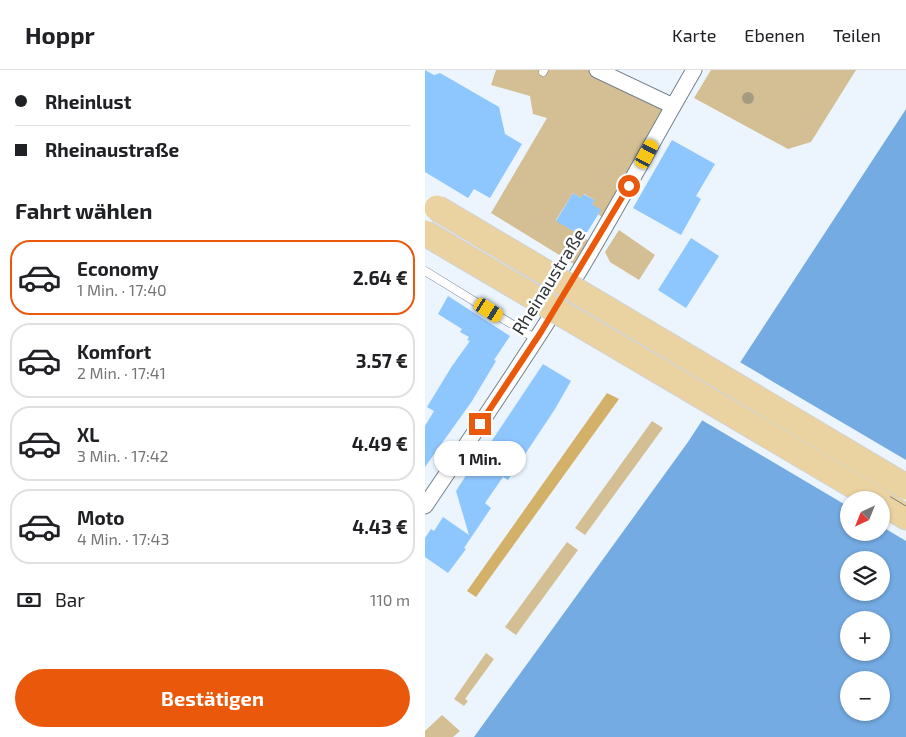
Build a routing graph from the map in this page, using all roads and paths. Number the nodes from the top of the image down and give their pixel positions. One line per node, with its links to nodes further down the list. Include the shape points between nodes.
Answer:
1 (597, 70): 3 (street)
2 (694, 70): 3 (street, Rheinaustraße)
3 (673, 106): 7 (street, Rheinaustraße, via 629,186)
4 (431, 204): 8 (main road, bridge)
5 (425, 233): 9 (main road, bridge)
6 (425, 271): 7 (lane)
7 (536, 339): 10 (street, Rheinaustraße)
8 (906, 486)
9 (863, 491)
10 (425, 506)
11 (890, 507): 12 (main road)
12 (906, 517)

